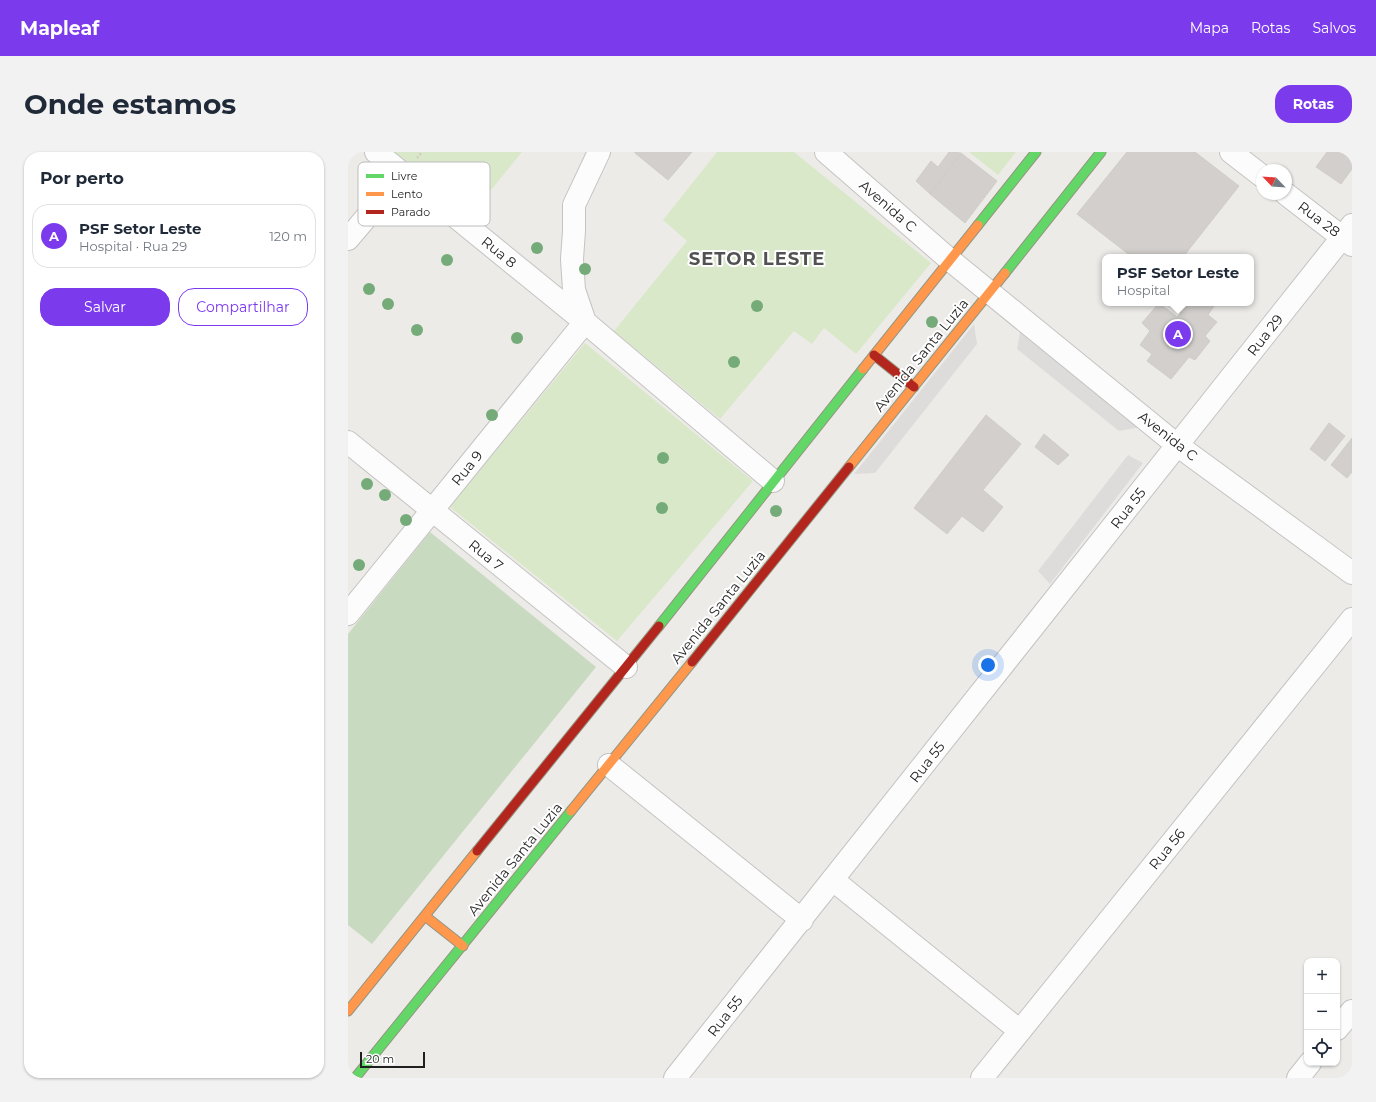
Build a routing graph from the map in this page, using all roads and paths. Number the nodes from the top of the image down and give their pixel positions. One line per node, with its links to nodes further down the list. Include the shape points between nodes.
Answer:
1 (376, 152): 7 (street, Rua 8)
2 (599, 152): 16 (street, via 574,205 574,290)
3 (826, 152): 14 (street, Avenida C)
4 (1036, 152): 14 (street)
5 (1101, 152): 15 (street, Avenida Santa Luzia)
6 (1231, 152): 8 (street)
7 (388, 162)
8 (1256, 171)
9 (1292, 198): 12 (street, Rua 28)
10 (359, 226): 13 (street)
11 (467, 226): 16 (street, Rua 8)
12 (1349, 236): 20 (street, Rua 29)
13 (348, 239)
14 (950, 260): 15 (street, Avenida C); 17 (street)
15 (989, 292): 18 (street, Avenida Santa Luzia); 20 (street, Avenida C)
16 (585, 322): 21 (street, Rua 8); 22 (street, Rua 9)
17 (874, 355): 18 (street); 21 (street)
18 (914, 387): 27 (street, Avenida Santa Luzia)
19 (348, 442): 22 (street, Rua 7)
20 (1177, 445): 23 (street, Avenida C); 28 (street, Rua 55)
21 (773, 481): 26 (street)
22 (432, 511): 24 (street, Rua 9); 26 (street, Rua 7)
23 (1352, 573)
24 (348, 614)
25 (1352, 619): 35 (street, Rua 56)
26 (626, 668): 29 (street)
27 (609, 765): 30 (street); 31 (street, Avenida Santa Luzia)
28 (833, 880): 30 (street, Rua 55); 35 (street)
29 (425, 916): 31 (street); 32 (street)
30 (802, 920): 38 (street, Rua 55)
31 (463, 946): 37 (street, Avenida Santa Luzia)
32 (348, 1011)
33 (1352, 1011): 34 (street)
34 (1340, 1025)
35 (1020, 1031): 39 (street, Rua 56)
36 (1308, 1066): 40 (street)
37 (355, 1078)
38 (675, 1078)
39 (982, 1078)
40 (1298, 1078)

